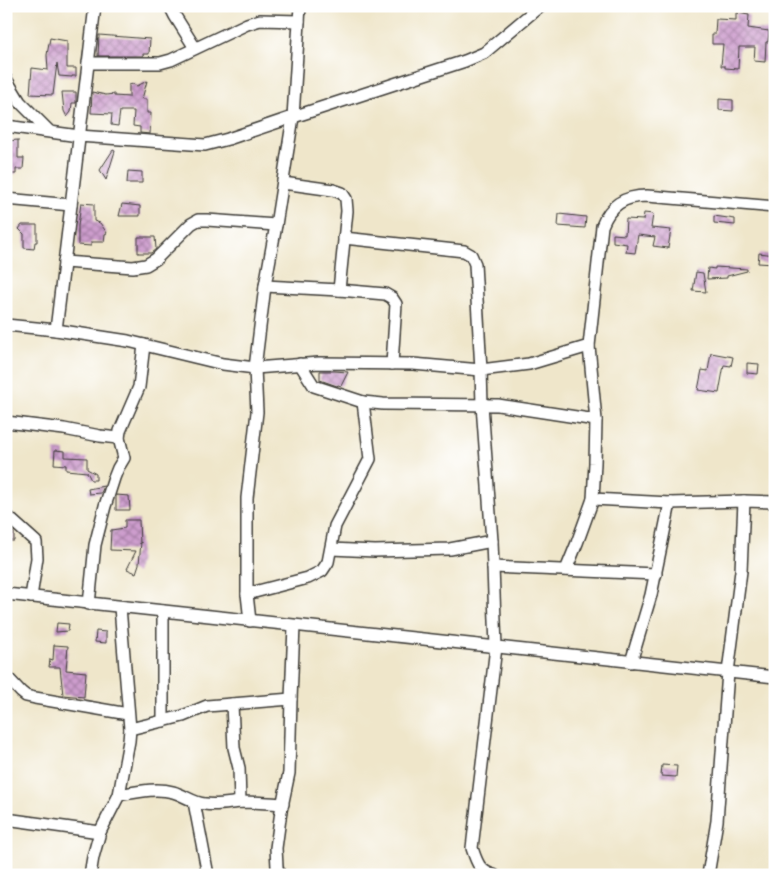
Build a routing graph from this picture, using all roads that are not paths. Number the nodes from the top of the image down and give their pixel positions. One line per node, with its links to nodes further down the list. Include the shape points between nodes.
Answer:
1 (95, 6): 7 (street)
2 (170, 6): 6 (street)
3 (300, 6): 5 (street)
4 (540, 6): 9 (street, via 484,53)
5 (299, 21): 6 (street, via 260,20); 9 (street)
6 (195, 48): 7 (street, via 160,63)
7 (88, 63): 12 (street)
8 (6, 79): 11 (street, via 20,102)
9 (293, 117): 12 (street, via 205,145); 13 (street)
10 (6, 126): 11 (street)
11 (49, 131): 12 (street)
12 (79, 136): 15 (street)
13 (283, 183): 17 (street); 18 (street, via 342,193 347,211)
14 (6, 198): 15 (street)
15 (71, 205): 19 (street)
16 (775, 207): 25 (street, via 638,196 615,205 602,226)
17 (276, 225): 19 (street, via 198,220 146,265); 20 (street)
18 (344, 238): 21 (street); 29 (street, via 464,251 470,255 475,264)
19 (64, 262): 23 (street)
20 (265, 286): 21 (street); 28 (street)
21 (339, 290): 27 (street, via 385,294 392,298 396,304)
22 (6, 325): 23 (street)
23 (56, 330): 24 (street)
24 (144, 345): 28 (street, via 223,364); 34 (street, via 139,387)
25 (589, 346): 29 (street, via 529,364); 32 (street)
26 (300, 364): 27 (street); 28 (street); 30 (street, via 314,386)
27 (392, 364): 29 (street)
28 (255, 368): 46 (street, via 257,412 247,498)
29 (481, 370): 31 (street)
30 (363, 402): 31 (street); 41 (street, via 370,459 335,526)
31 (482, 405): 32 (street); 40 (street)
32 (596, 420): 35 (street)
33 (6, 422): 34 (street)
34 (119, 438): 48 (street, via 124,458 105,506 95,545)
35 (593, 499): 38 (street); 43 (street)
36 (744, 501): 37 (street); 38 (street); 55 (street, via 741,571)
37 (775, 502)
38 (670, 503): 44 (street)
39 (6, 515): 47 (street, via 36,542)
40 (492, 541): 41 (street, via 450,549 375,552); 42 (street)
41 (331, 549): 46 (street, via 322,571 308,578)
42 (493, 567): 43 (street); 53 (street)
43 (566, 570): 44 (street)
44 (656, 574): 54 (street)
45 (6, 594): 47 (street)
46 (247, 594): 51 (street)
47 (31, 597): 48 (street)
48 (90, 604): 49 (street)
49 (120, 607): 50 (street); 60 (street)
50 (163, 611): 51 (street); 61 (street)
51 (250, 621): 52 (street)
52 (294, 626): 53 (street); 58 (street)
53 (496, 647): 54 (street); 72 (street, via 472,848 477,865)
54 (631, 662): 55 (street)
55 (728, 672): 57 (street); 73 (street, via 717,821)
56 (6, 676): 60 (street, via 26,696)
57 (775, 677)
58 (291, 699): 59 (street); 66 (street, via 289,774)
59 (232, 704): 61 (street, via 207,706); 65 (street)
60 (128, 714): 62 (street)
61 (163, 721): 62 (street)
62 (130, 729): 63 (street)
63 (119, 795): 64 (street, via 164,790); 68 (street)
64 (194, 802): 65 (street, via 218,805); 70 (street)
65 (240, 802): 66 (street)
66 (283, 804): 71 (street, via 276,848)
67 (6, 819): 68 (street)
68 (100, 832): 69 (street)
69 (90, 875)
70 (208, 875)
71 (279, 875)
72 (494, 875)
73 (708, 875)

